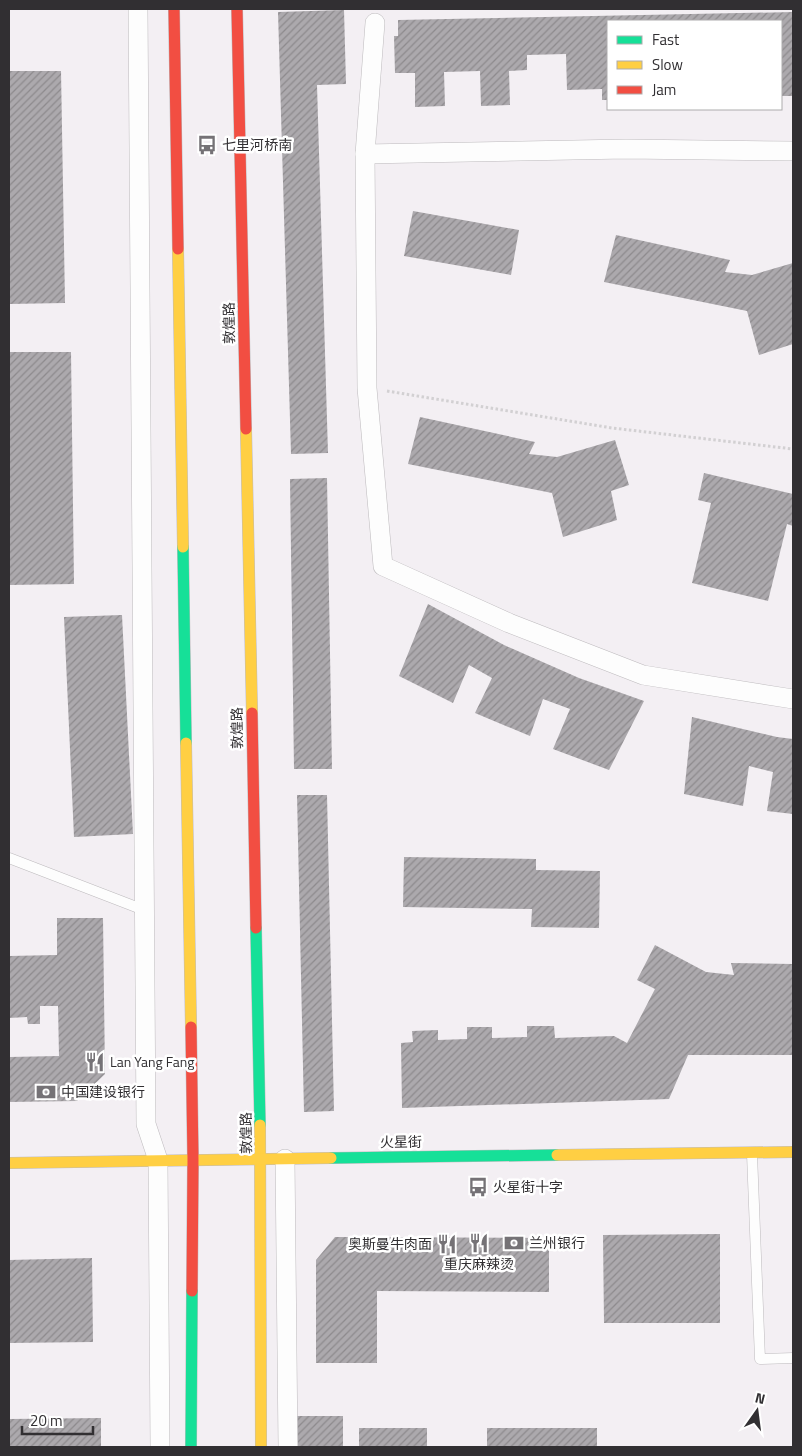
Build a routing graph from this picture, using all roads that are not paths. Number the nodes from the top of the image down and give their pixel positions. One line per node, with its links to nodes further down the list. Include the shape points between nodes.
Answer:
1 (138, 9): 9 (street)
2 (174, 9): 15 (main road)
3 (237, 9): 12 (main road, 敦煌路)
4 (375, 23): 6 (street)
5 (793, 151): 6 (street, via 626,149)
6 (365, 154): 7 (street, via 367,388 383,566 510,623 643,675)
7 (793, 699)
8 (9, 858): 9 (lane)
9 (144, 910): 14 (street, via 146,1124)
10 (793, 1152): 11 (main road, 火星街)
11 (752, 1153): 13 (main road, 火星街); 17 (lane, via 760,1359)
12 (261, 1159): 13 (main road, 火星街); 15 (main road, 火星街); 20 (main road, 敦煌路)
13 (285, 1159): 21 (street)
14 (158, 1160): 15 (main road, 火星街); 16 (main road, 火星街); 18 (street)
15 (193, 1160): 19 (main road)
16 (9, 1163)
17 (793, 1358)
18 (160, 1447)
19 (191, 1447)
20 (261, 1447)
21 (288, 1447)

